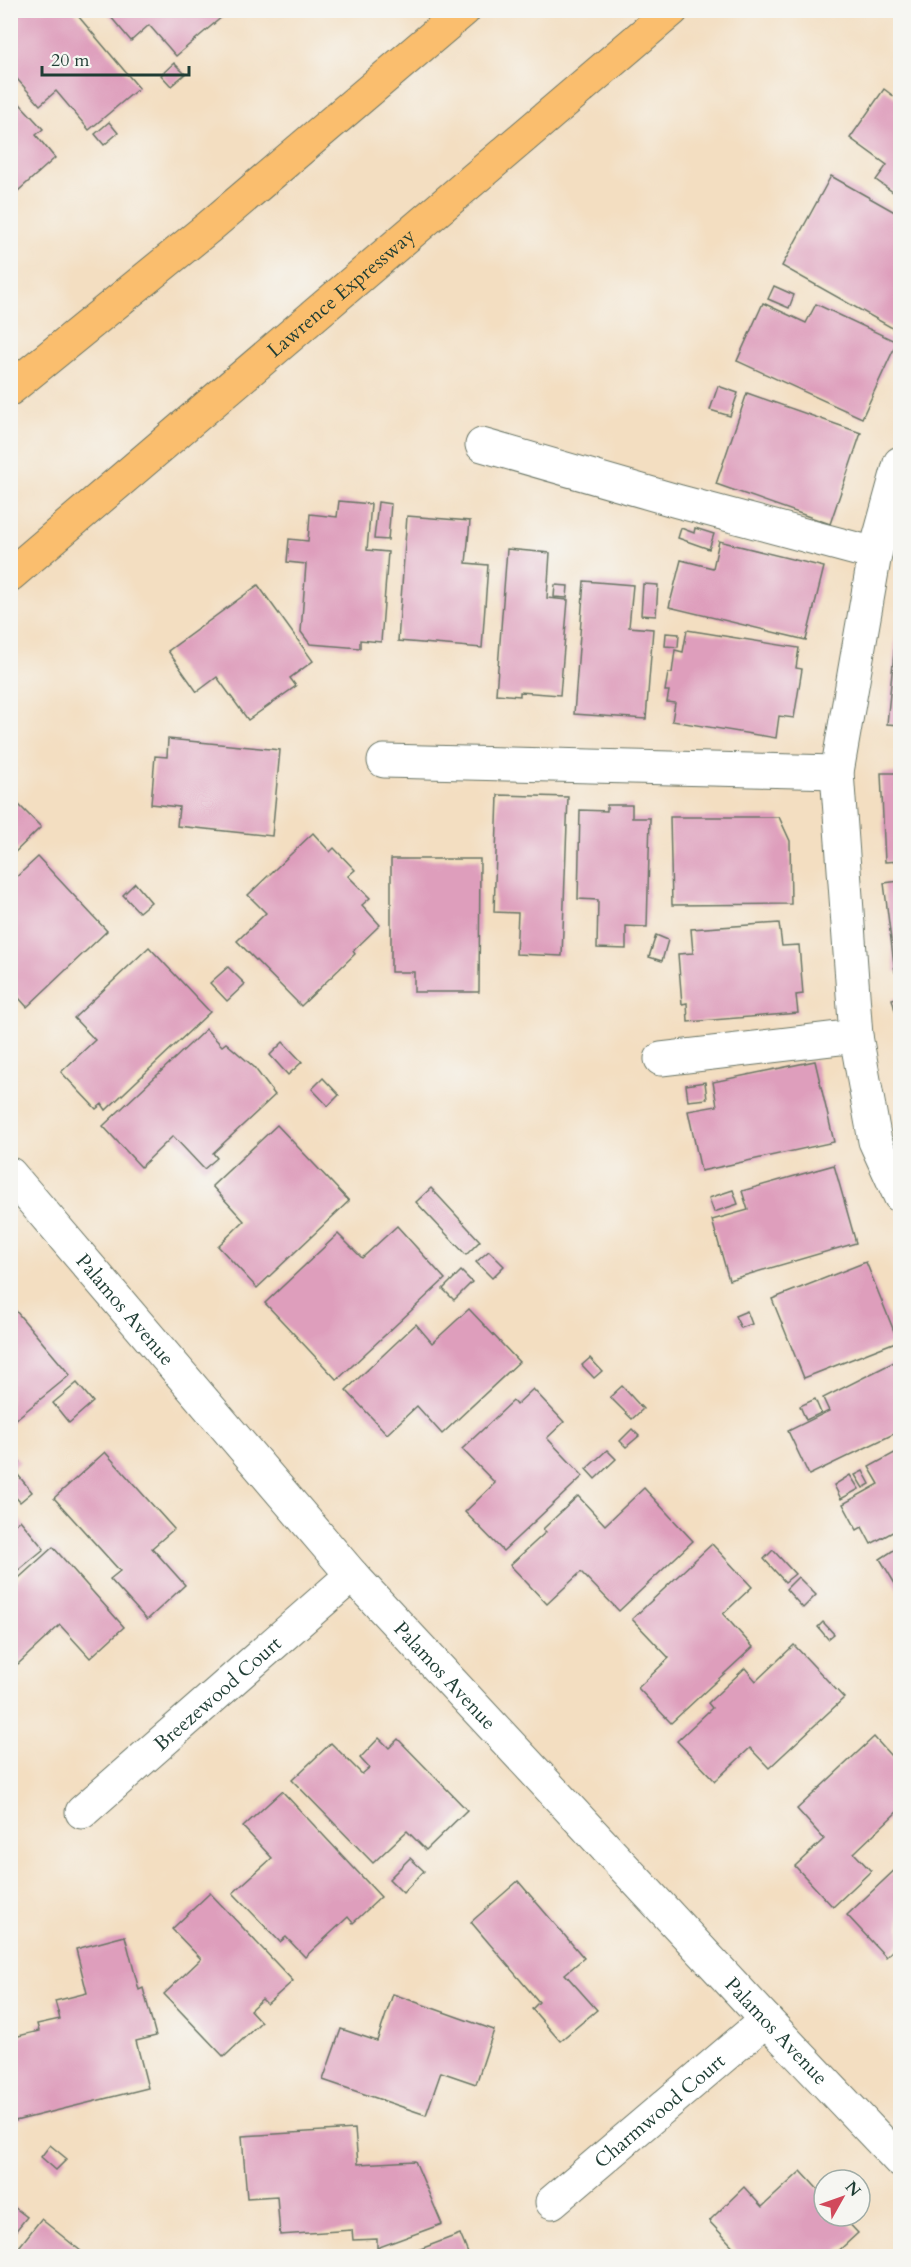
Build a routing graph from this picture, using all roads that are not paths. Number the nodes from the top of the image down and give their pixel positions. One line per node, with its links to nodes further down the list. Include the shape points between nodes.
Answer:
1 (464, 10): 3 (highway, via 209,227)
2 (672, 10): 7 (highway, Lawrence Expressway)
3 (10, 389)
4 (482, 445): 6 (street)
5 (900, 463): 6 (street)
6 (875, 554): 9 (street)
7 (10, 575)
8 (384, 761): 9 (street)
9 (837, 772): 10 (street)
10 (856, 1036): 11 (street); 13 (street, via 875,1141)
11 (661, 1059)
12 (10, 1174): 14 (street, Palamos Avenue)
13 (900, 1196)
14 (352, 1575): 15 (street, Breezewood Court); 16 (street, Palamos Avenue)
15 (82, 1812)
16 (766, 2019): 17 (street, Palamos Avenue); 18 (street, Charmwood Court)
17 (900, 2161)
18 (552, 2202)

